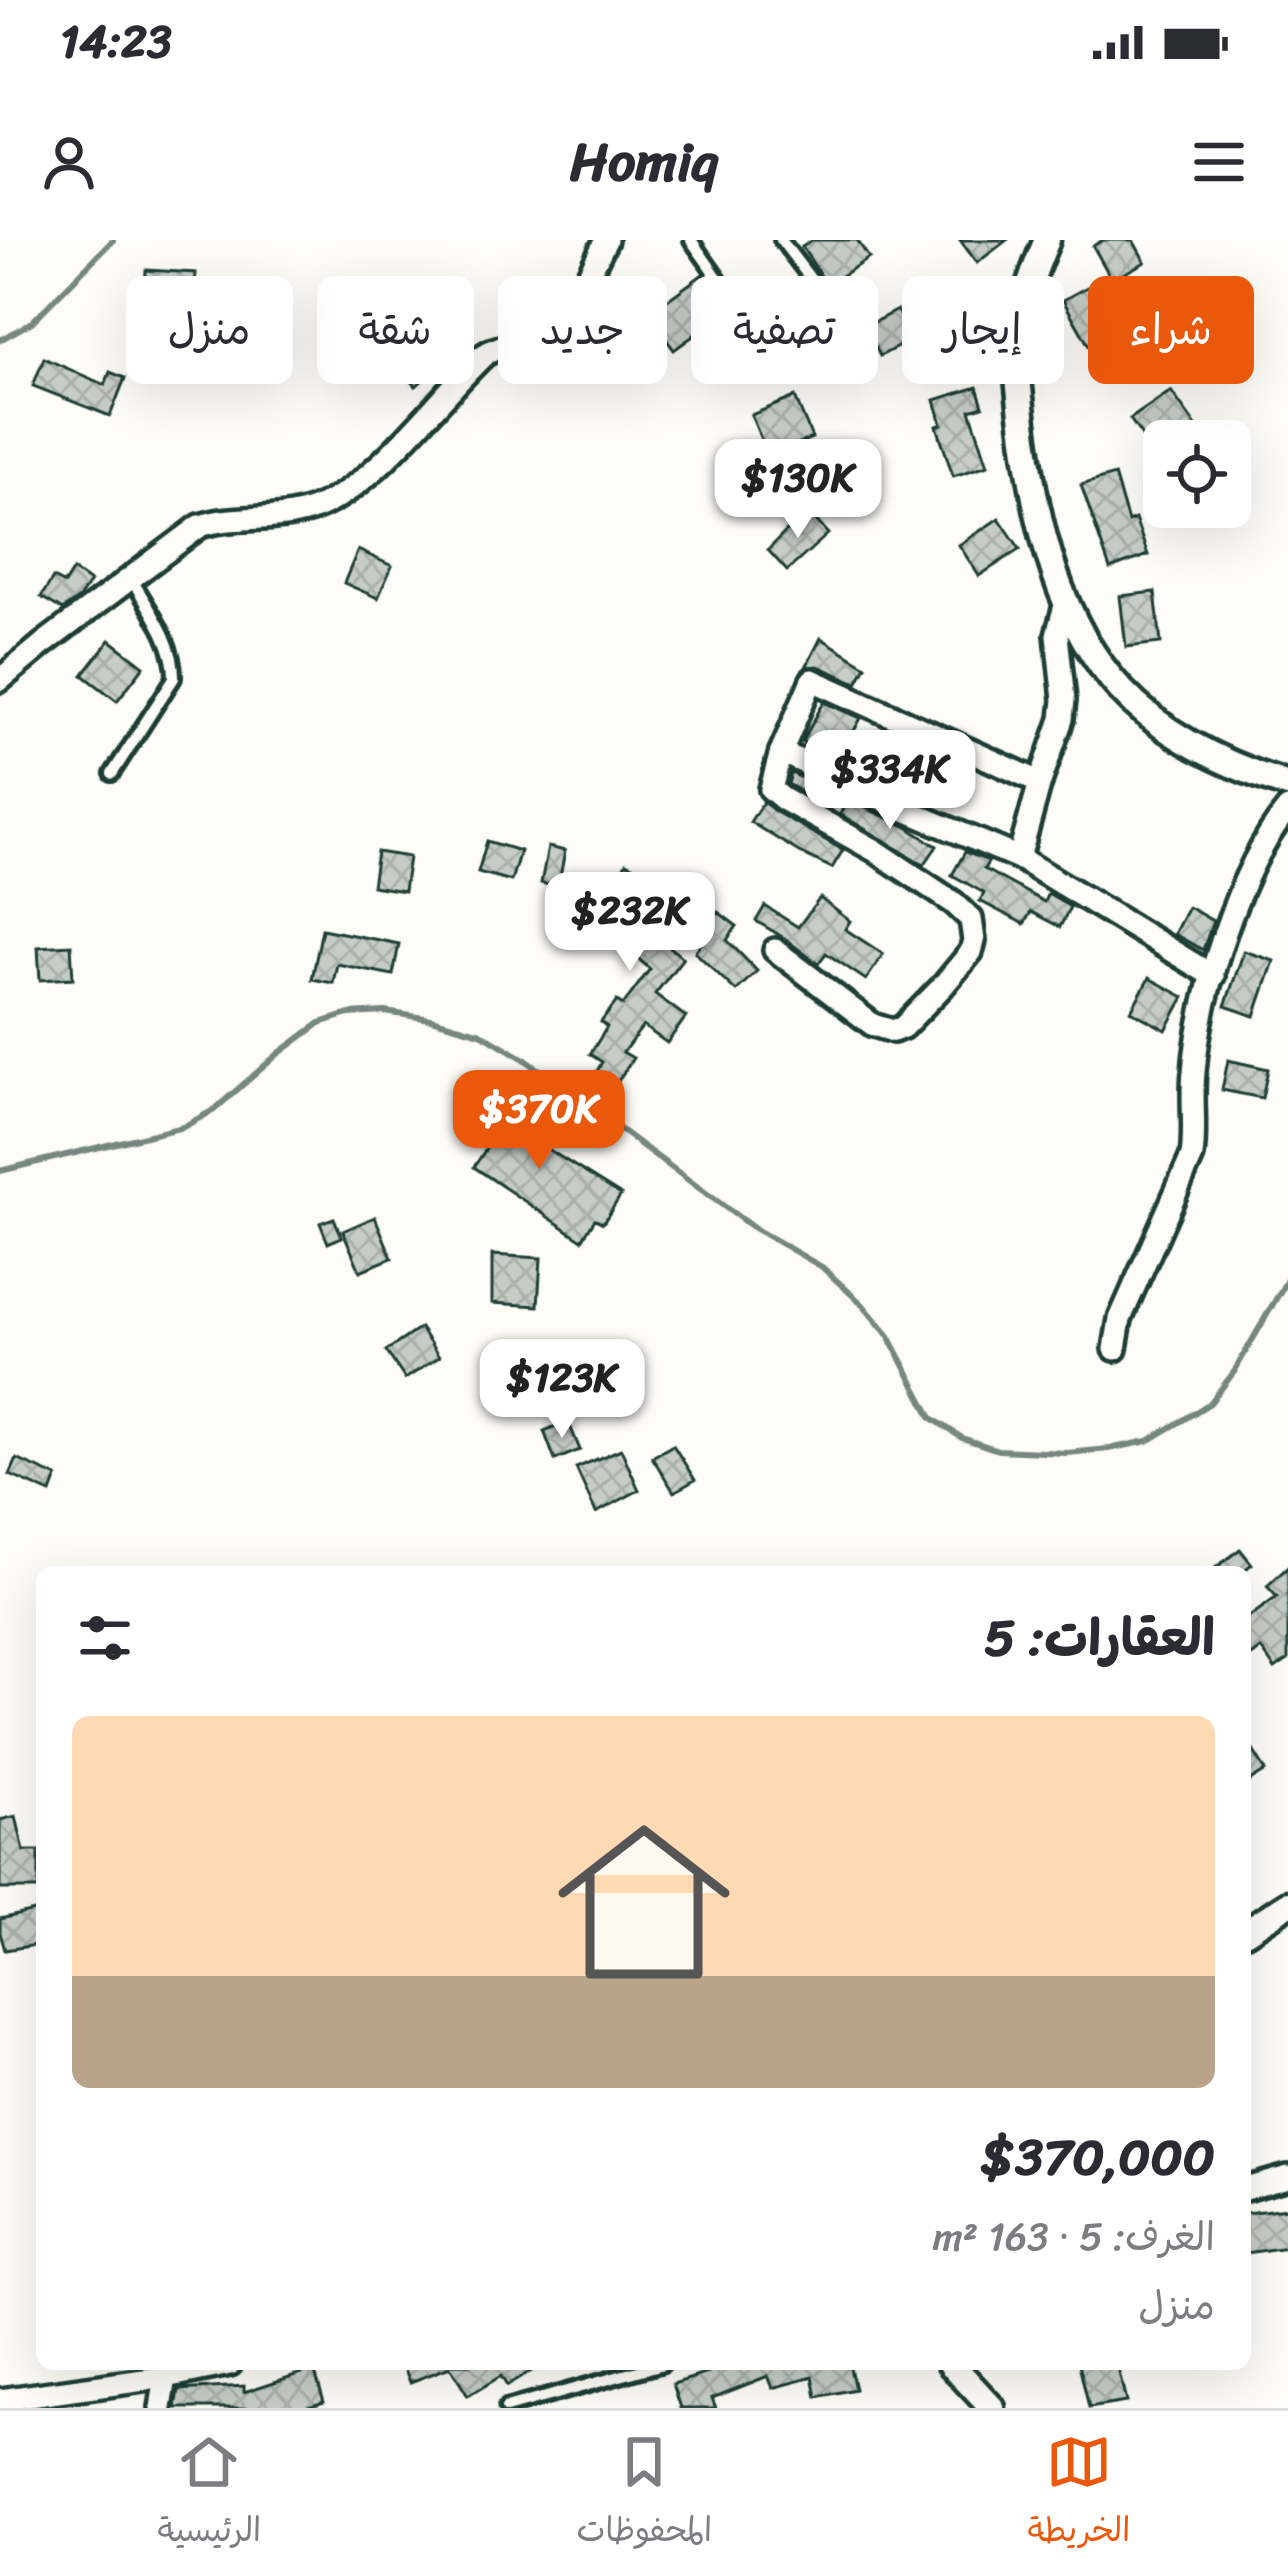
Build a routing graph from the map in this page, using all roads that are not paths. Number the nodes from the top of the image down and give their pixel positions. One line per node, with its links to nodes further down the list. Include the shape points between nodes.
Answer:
1 (606, 240): 7 (street, via 557,339 484,355 363,481 284,518 200,526)
2 (691, 240): 5 (lane)
3 (781, 240): 6 (lane)
4 (1047, 240): 8 (street, via 1027,298 1018,371 1032,488)
5 (716, 276)
6 (808, 276)
7 (130, 578): 9 (street); 11 (lane, via 168,645 174,678)
8 (1066, 602): 12 (street, via 1058,635 1062,719); 13 (street, via 1089,650 1158,723 1240,770)
9 (0, 680)
10 (781, 752): 12 (street, via 812,680); 15 (street); 16 (street, via 775,793 954,903 971,920 974,941 942,987 893,1031 873,1025)
11 (112, 774)
12 (1040, 782): 15 (street)
13 (1288, 784)
14 (1288, 809): 17 (street, via 1250,871)
15 (1019, 858): 17 (street)
16 (775, 950)
17 (1213, 976): 18 (street, via 1193,1076 1192,1156 1120,1319)
18 (1115, 1348)
19 (1288, 1904): 20 (street)
20 (1251, 1928)
21 (1288, 2177): 22 (street)
22 (1251, 2187)
23 (200, 2370): 25 (street)
24 (642, 2370): 29 (lane)
25 (166, 2377): 27 (street); 28 (street)
26 (961, 2378): 30 (street)
27 (0, 2400)
28 (161, 2408)
29 (506, 2408)
30 (992, 2408)

